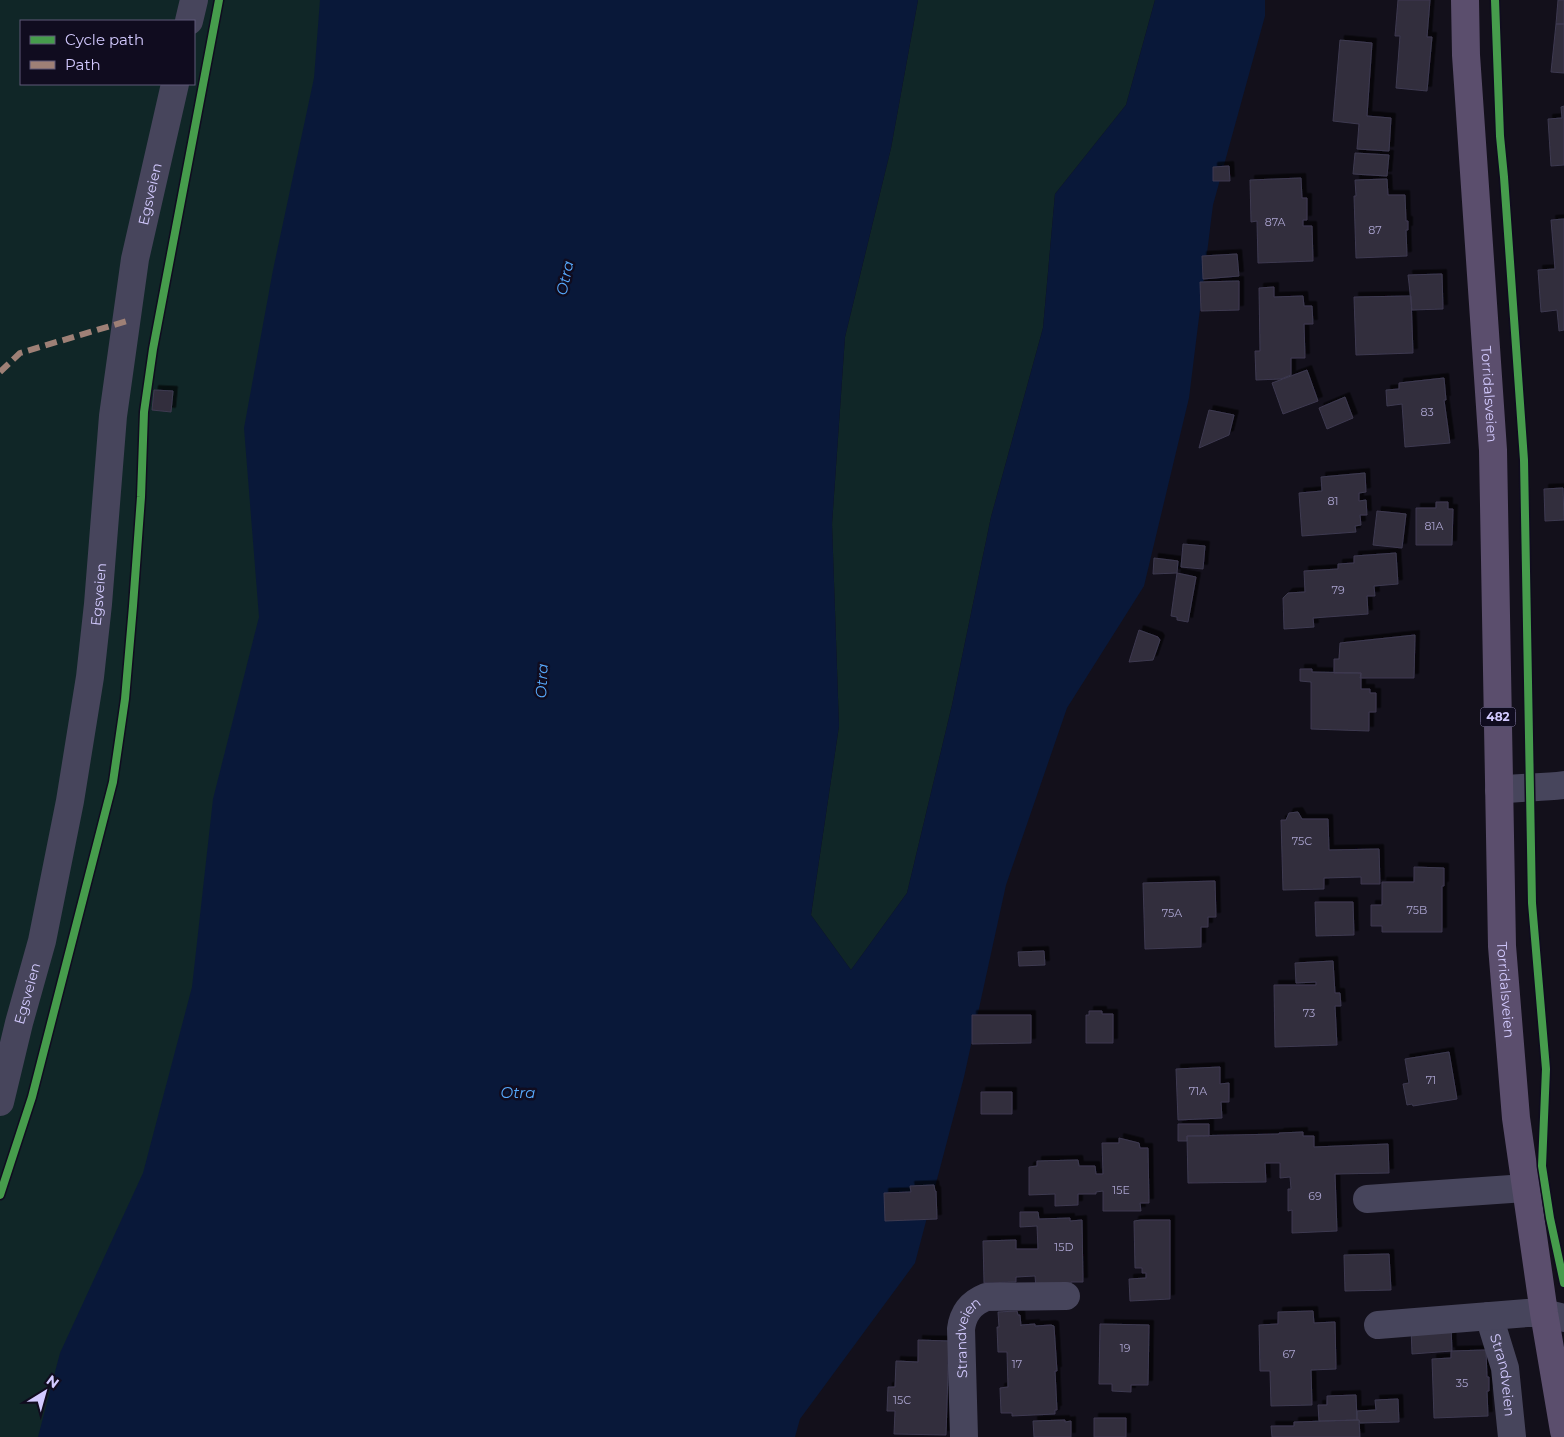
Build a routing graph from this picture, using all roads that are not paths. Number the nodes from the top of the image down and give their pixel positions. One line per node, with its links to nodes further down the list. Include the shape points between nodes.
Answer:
1 (194, 0): 3 (street)
2 (1466, 0): 6 (main road, Torridalsveien / 482, via 1466,55 1493,450)
3 (189, 20)
4 (175, 85): 7 (street, Egsveien, via 135,259 113,416 90,677 70,801 42,941)
5 (1564, 786): 6 (street)
6 (1499, 790): 8 (main road, Torridalsveien / 482, via 1502,946 1516,1118)
7 (0, 1102)
8 (1526, 1188): 9 (street); 12 (main road, Torridalsveien / 482)
9 (1366, 1199)
10 (1066, 1296): 15 (street, Strandveien, via 986,1297 968,1308 961,1329)
11 (1489, 1316): 12 (street); 13 (street); 16 (street, Strandveien, via 1505,1368)
12 (1554, 1316): 14 (main road, Torridalsveien / 482)
13 (1378, 1325)
14 (1564, 1431)
15 (964, 1437)
16 (1512, 1437)

